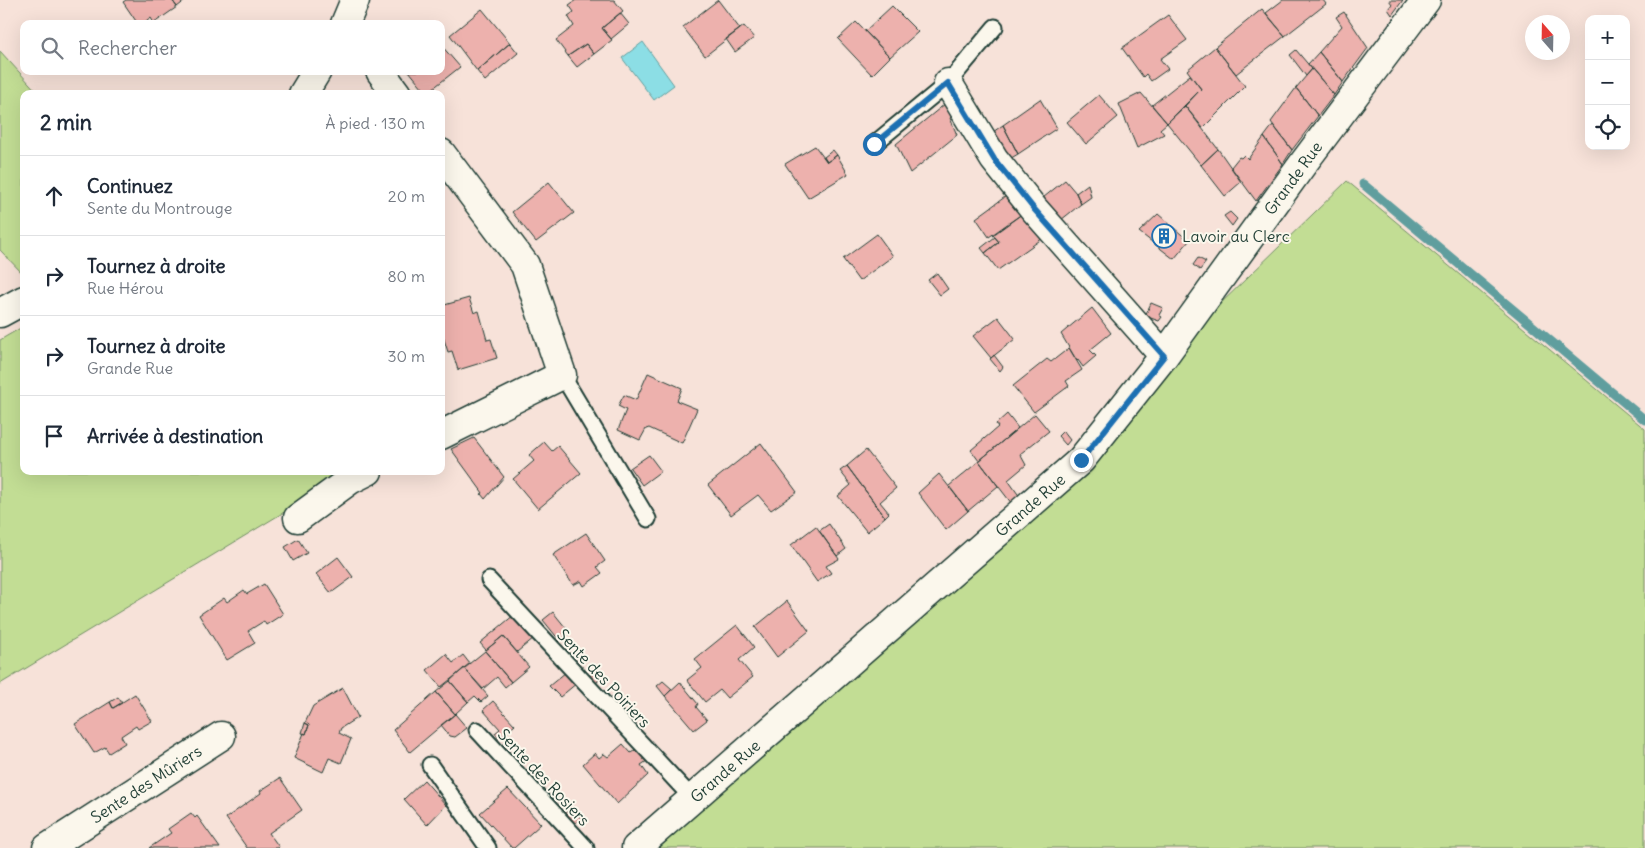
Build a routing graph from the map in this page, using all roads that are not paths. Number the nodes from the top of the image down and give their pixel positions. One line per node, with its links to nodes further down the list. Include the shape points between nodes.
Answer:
1 (356, 0): 3 (street)
2 (1426, 0): 14 (street, Grande Rue)
3 (347, 20)
4 (995, 27): 7 (lane)
5 (315, 75): 8 (street)
6 (383, 75): 9 (street)
7 (948, 83): 10 (lane); 14 (street, via 994,159)
8 (305, 90)
9 (394, 90)
10 (874, 144)
11 (445, 158): 15 (street, via 525,265)
12 (20, 302): 13 (street)
13 (0, 313)
14 (1164, 356): 24 (street, Grande Rue, via 1081,460)
15 (562, 375): 16 (street); 19 (lane)
16 (445, 433)
17 (360, 475): 18 (street)
18 (298, 518)
19 (648, 519)
20 (489, 580): 24 (lane, Sente des Poiriers)
21 (477, 730): 27 (lane, Sente des Rosiers)
22 (221, 736): 25 (street, Sente des Mûriers)
23 (430, 765): 26 (lane)
24 (693, 799): 28 (street, Grande Rue)
25 (47, 848)
26 (488, 848)
27 (586, 848)
28 (636, 848)

